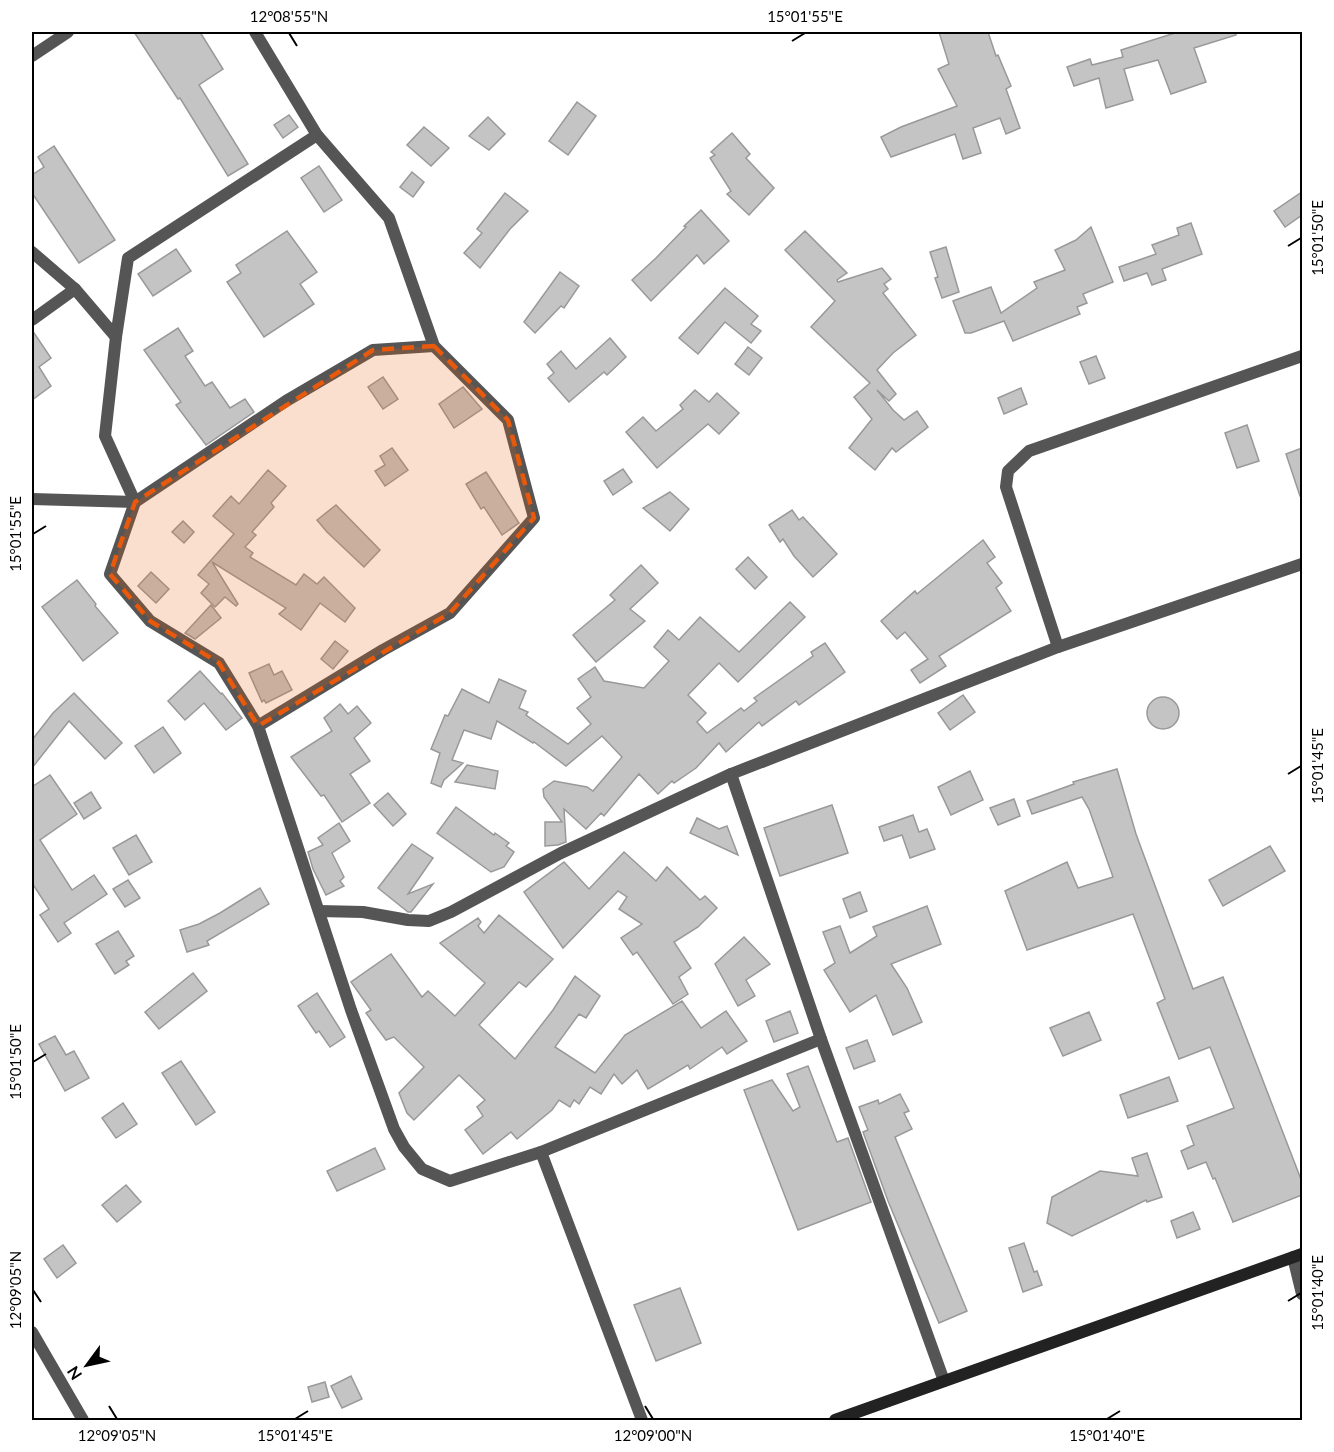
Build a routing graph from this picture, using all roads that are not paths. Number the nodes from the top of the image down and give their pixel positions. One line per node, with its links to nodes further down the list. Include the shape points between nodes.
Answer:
1 (68, 32): 3 (street)
2 (255, 32): 4 (street)
3 (32, 56)
4 (317, 135): 8 (street, via 128,258); 9 (street, via 388,218)
5 (32, 252): 6 (street)
6 (75, 289): 7 (street); 8 (street)
7 (32, 320)
8 (116, 337): 12 (street, via 105,436)
9 (434, 346): 12 (street, via 373,350 286,401); 15 (street, via 508,420 534,518 450,613)
10 (1302, 356): 14 (street, via 1029,451 1008,471 1006,487)
11 (32, 499): 12 (street)
12 (135, 502): 15 (street, via 110,573 150,621 219,663)
13 (1302, 564): 14 (street)
14 (1058, 647): 16 (street)
15 (258, 726): 17 (street)
16 (731, 774): 17 (street, via 561,853 429,921); 18 (street)
17 (319, 911): 19 (street, via 394,1129 422,1169 450,1181)
18 (821, 1039): 19 (street); 23 (street)
19 (541, 1152): 25 (street)
20 (1298, 1256): 21 (street); 23 (main road)
21 (1302, 1294)
22 (32, 1332): 24 (street)
23 (944, 1381): 26 (main road)
24 (84, 1420)
25 (642, 1420)
26 (835, 1420)

